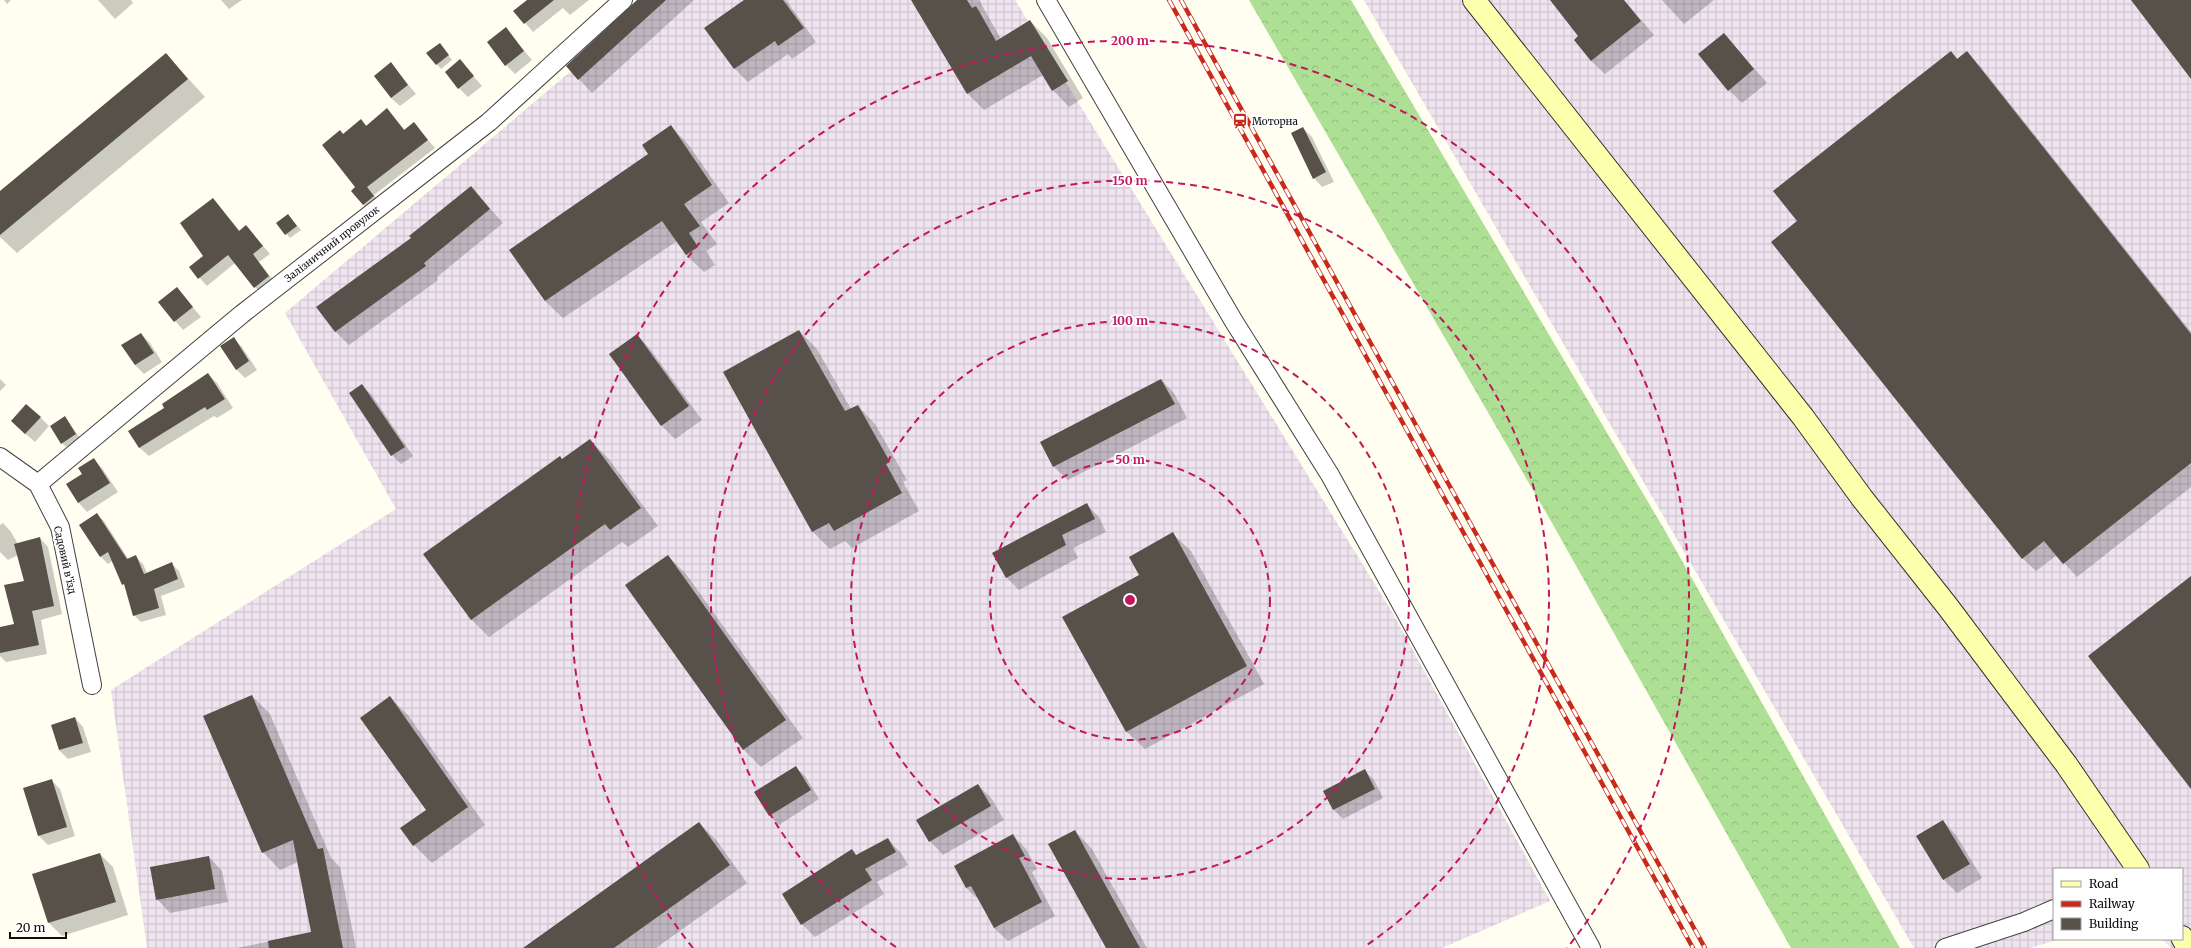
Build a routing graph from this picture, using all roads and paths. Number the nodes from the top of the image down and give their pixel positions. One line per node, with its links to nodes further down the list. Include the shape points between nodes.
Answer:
1 (623, 0): 5 (street, Залізничний провулок, via 489,122 242,314)
2 (1046, 0): 10 (street, via 1233,320 1330,474)
3 (1474, 0): 7 (main road, via 1803,417 1862,498 1953,613 2066,764)
4 (0, 457): 5 (street, Садовий в’їзд)
5 (38, 484): 6 (street, Садовий в’їзд, via 60,527)
6 (92, 685)
7 (2137, 868)
8 (2053, 909): 11 (street, via 2024,922)
9 (2183, 939): 12 (main road)
10 (1591, 948)
11 (1945, 948)
12 (2188, 948)

